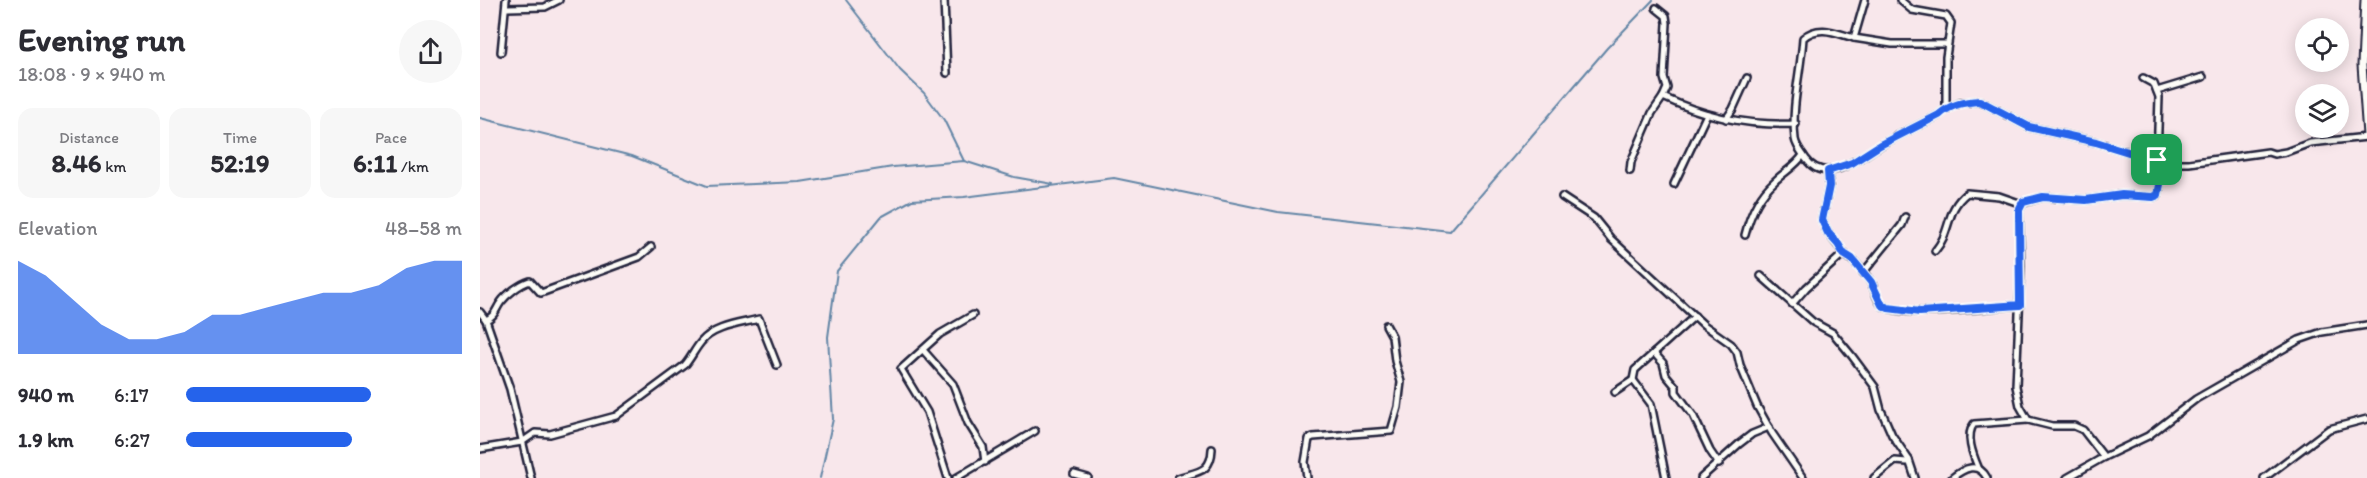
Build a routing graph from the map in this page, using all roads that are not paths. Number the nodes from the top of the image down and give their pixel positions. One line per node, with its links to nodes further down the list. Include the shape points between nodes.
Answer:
1 (506, 0): 7 (street)
2 (559, 0): 7 (street, via 545,7)
3 (944, 0): 12 (street)
4 (1865, 0): 9 (street)
5 (1900, 0): 10 (street, via 1912,10 1946,16 1951,23)
6 (2365, 0): 22 (street, via 2362,65)
7 (507, 8): 11 (street)
8 (1656, 8): 17 (street, via 1666,16 1667,23 1667,88)
9 (1854, 38): 10 (street, via 1892,44); 21 (street, via 1822,29 1803,38)
10 (1947, 44): 18 (street)
11 (501, 52)
12 (946, 74)
13 (2203, 77): 16 (street)
14 (1747, 78): 20 (street)
15 (2144, 78): 16 (street)
16 (2157, 91): 24 (street)
17 (1663, 97): 19 (street); 26 (street, via 1652,113)
18 (1946, 109): 24 (street, via 1960,103 1985,102 2029,127); 27 (street, via 1852,163)
19 (1707, 114): 20 (street); 28 (street)
20 (1726, 119): 21 (street, via 1756,124)
21 (1796, 123): 23 (street, via 1795,140)
22 (2367, 136): 25 (street, via 2310,143 2274,154)
23 (1803, 155): 27 (street, via 1815,169); 32 (street, via 1757,203)
24 (2157, 160): 25 (street)
25 (2164, 163): 30 (street, via 2158,195 2153,197 2043,197)
26 (1630, 171)
27 (1828, 171): 35 (street, via 1822,220)
28 (1674, 184)
29 (1562, 197): 42 (street, via 1594,218 1611,239)
30 (2022, 204): 34 (street, via 1999,196 1967,193 1952,211); 39 (street)
31 (1905, 217): 36 (street)
32 (1745, 235)
33 (651, 247): 43 (street, via 639,257 541,293 530,281 523,283)
34 (1935, 251)
35 (1844, 254): 36 (street); 38 (street)
36 (1863, 273): 39 (street, via 1882,305 1888,308 1931,311)
37 (1761, 276): 38 (street)
38 (1792, 304): 59 (street, via 1833,333 1852,356 1875,387 1892,435)
39 (2020, 305): 52 (street, via 2016,386)
40 (480, 312): 43 (street)
41 (973, 315): 46 (street, via 940,334)
42 (1695, 316): 47 (street); 53 (street, via 1737,352 1746,381)
43 (486, 320): 55 (street, via 510,389)
44 (1386, 325): 69 (street, via 1392,336 1401,382 1391,431 1313,437 1305,462)
45 (2367, 325): 58 (street, via 2299,340 2196,399 2148,436)
46 (923, 350): 60 (street, via 953,384 968,423 983,447); 65 (street, via 901,369 927,412)
47 (1654, 352): 49 (street, via 1635,370); 61 (street)
48 (777, 365): 55 (street, via 759,319 723,328 702,340 685,365 616,416 550,434 535,433)
49 (1633, 380): 50 (street); 70 (street, via 1651,404)
50 (1615, 392)
51 (2367, 419): 78 (street, via 2329,429)
52 (2028, 420): 58 (street, via 2084,430); 62 (street, via 1974,424 1970,432)
53 (1769, 427): 61 (street, via 1752,434); 72 (street)
54 (1035, 431): 60 (street)
55 (522, 442): 56 (street); 64 (street)
56 (480, 449)
57 (1212, 449): 68 (street, via 1207,468)
58 (2104, 457): 77 (street)
59 (1909, 460): 73 (street, via 1895,460); 74 (street)
60 (985, 462): 66 (street)
61 (1719, 464): 71 (street)
62 (1978, 467): 75 (street); 76 (street)
63 (1074, 474): 67 (street)
64 (531, 478)
65 (948, 478)
66 (956, 478)
67 (1088, 478)
68 (1178, 478)
69 (1307, 478)
70 (1665, 478)
71 (1701, 478)
72 (1803, 478)
73 (1874, 478)
74 (1915, 478)
75 (1952, 478)
76 (1987, 478)
77 (2067, 478)
78 (2264, 478)

